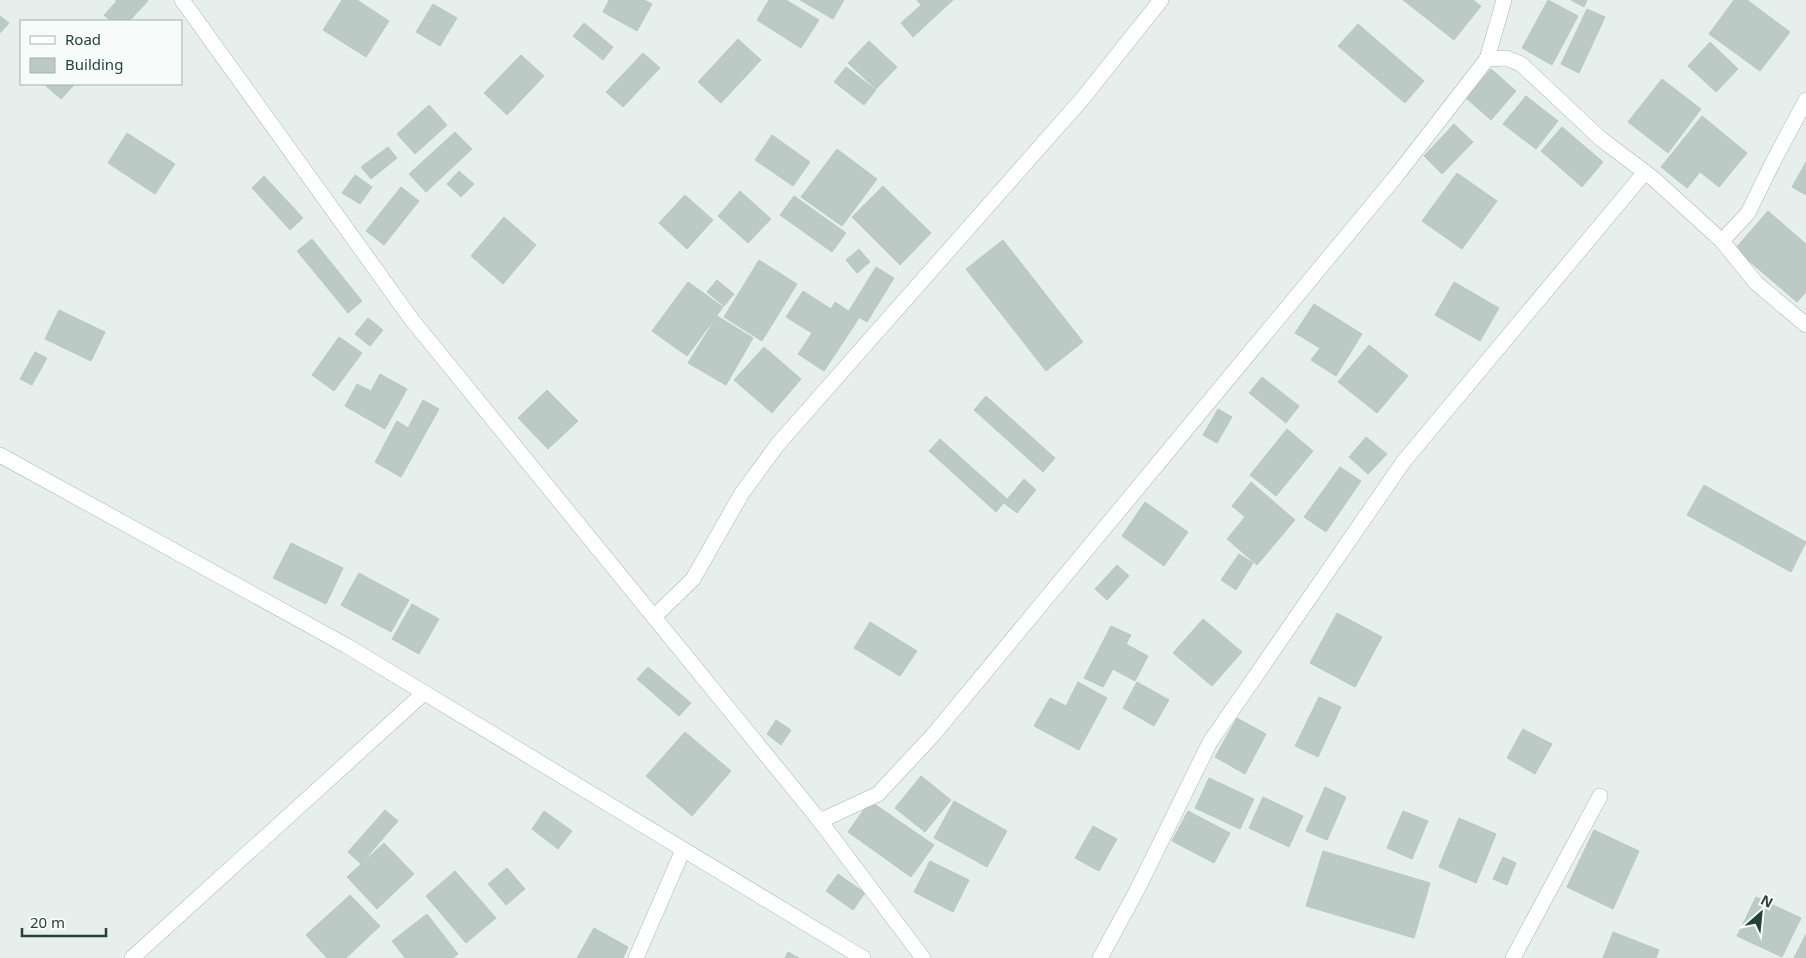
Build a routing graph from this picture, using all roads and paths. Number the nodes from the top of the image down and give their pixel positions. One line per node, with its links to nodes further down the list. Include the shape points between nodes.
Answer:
1 (182, 0): 10 (street, via 412,320)
2 (1161, 0): 10 (street, via 1082,98 778,444 742,493 693,579)
3 (1504, 0): 4 (street)
4 (1487, 60): 6 (street, via 1506,58 1521,64 1601,139); 13 (street, via 1397,176 933,735 878,794)
5 (1806, 100): 7 (street, via 1748,213)
6 (1645, 172): 7 (street); 19 (street, via 1404,461 1365,517 1210,742)
7 (1722, 241): 8 (street, via 1756,283)
8 (1806, 325)
9 (0, 455): 11 (street, via 347,646)
10 (654, 617): 13 (street)
11 (424, 693): 14 (street); 15 (street)
12 (1600, 796): 20 (street)
13 (820, 821): 18 (street)
14 (683, 850): 16 (street); 17 (street)
15 (132, 958)
16 (636, 958)
17 (863, 958)
18 (923, 958)
19 (1100, 958)
20 (1514, 958)

